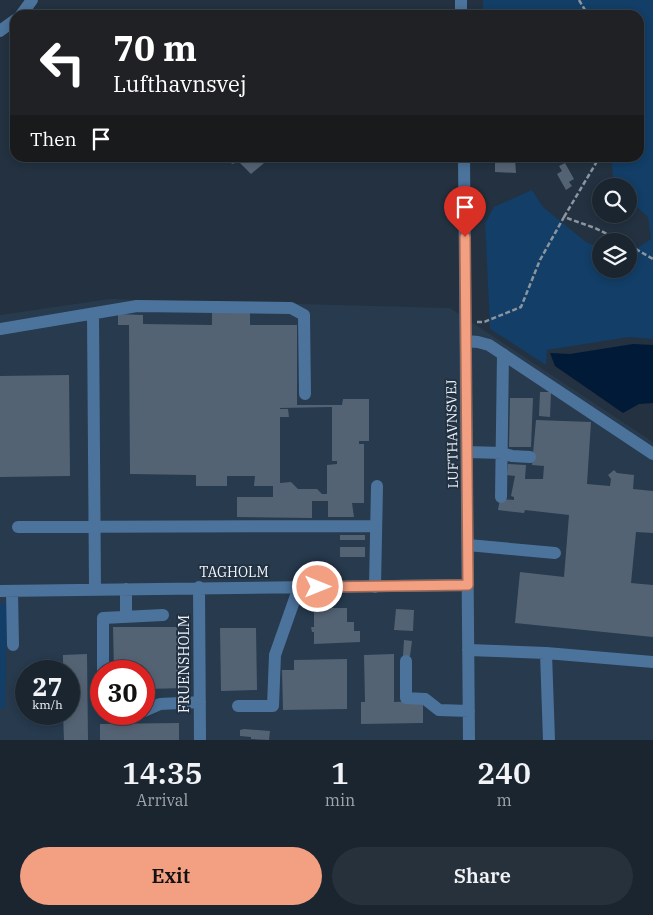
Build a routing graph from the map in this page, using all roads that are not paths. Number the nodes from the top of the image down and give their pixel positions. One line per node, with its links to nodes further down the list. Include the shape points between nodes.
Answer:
1 (464, 162): 4 (street, LUFTHAVNSVEJ)
2 (93, 315): 3 (street); 6 (street, via 137,306 291,308 304,315); 15 (street)
3 (0, 329)
4 (466, 341): 5 (street, via 489,345); 7 (street, LUFTHAVNSVEJ)
5 (503, 354): 8 (street); 9 (street)
6 (305, 394)
7 (467, 452): 8 (street); 16 (street, LUFTHAVNSVEJ)
8 (502, 453): 10 (street); 12 (street)
9 (653, 454)
10 (530, 457)
11 (377, 486): 13 (street)
12 (501, 497)
13 (376, 526): 15 (street); 21 (street)
14 (18, 527): 15 (street)
15 (95, 528): 23 (street)
16 (468, 545): 17 (street); 18 (street, LUFTHAVNSVEJ)
17 (555, 552)
18 (468, 585): 21 (street, TAGHOLM); 28 (street, LUFTHAVNSVEJ)
19 (199, 587): 20 (street, TAGHOLM); 22 (street, TAGHOLM); 33 (street, FRUENSHOLM)
20 (299, 587): 21 (street, TAGHOLM); 35 (street, via 275,655 273,706)
21 (375, 587)
22 (126, 588): 23 (street, TAGHOLM); 26 (street)
23 (95, 589): 24 (street, TAGHOLM)
24 (6, 591): 27 (street)
25 (164, 615): 26 (street)
26 (126, 616): 30 (street, via 103,618)
27 (13, 645)
28 (468, 650): 29 (street); 36 (street, LUFTHAVNSVEJ)
29 (546, 653): 32 (street); 39 (street)
30 (103, 660)
31 (406, 660): 36 (street, via 406,698 425,699 439,710)
32 (653, 662)
33 (200, 702): 34 (street); 37 (street, FRUENSHOLM)
34 (155, 706)
35 (238, 706)
36 (469, 711): 38 (street, LUFTHAVNSVEJ)
37 (200, 740)
38 (469, 740)
39 (549, 740)

